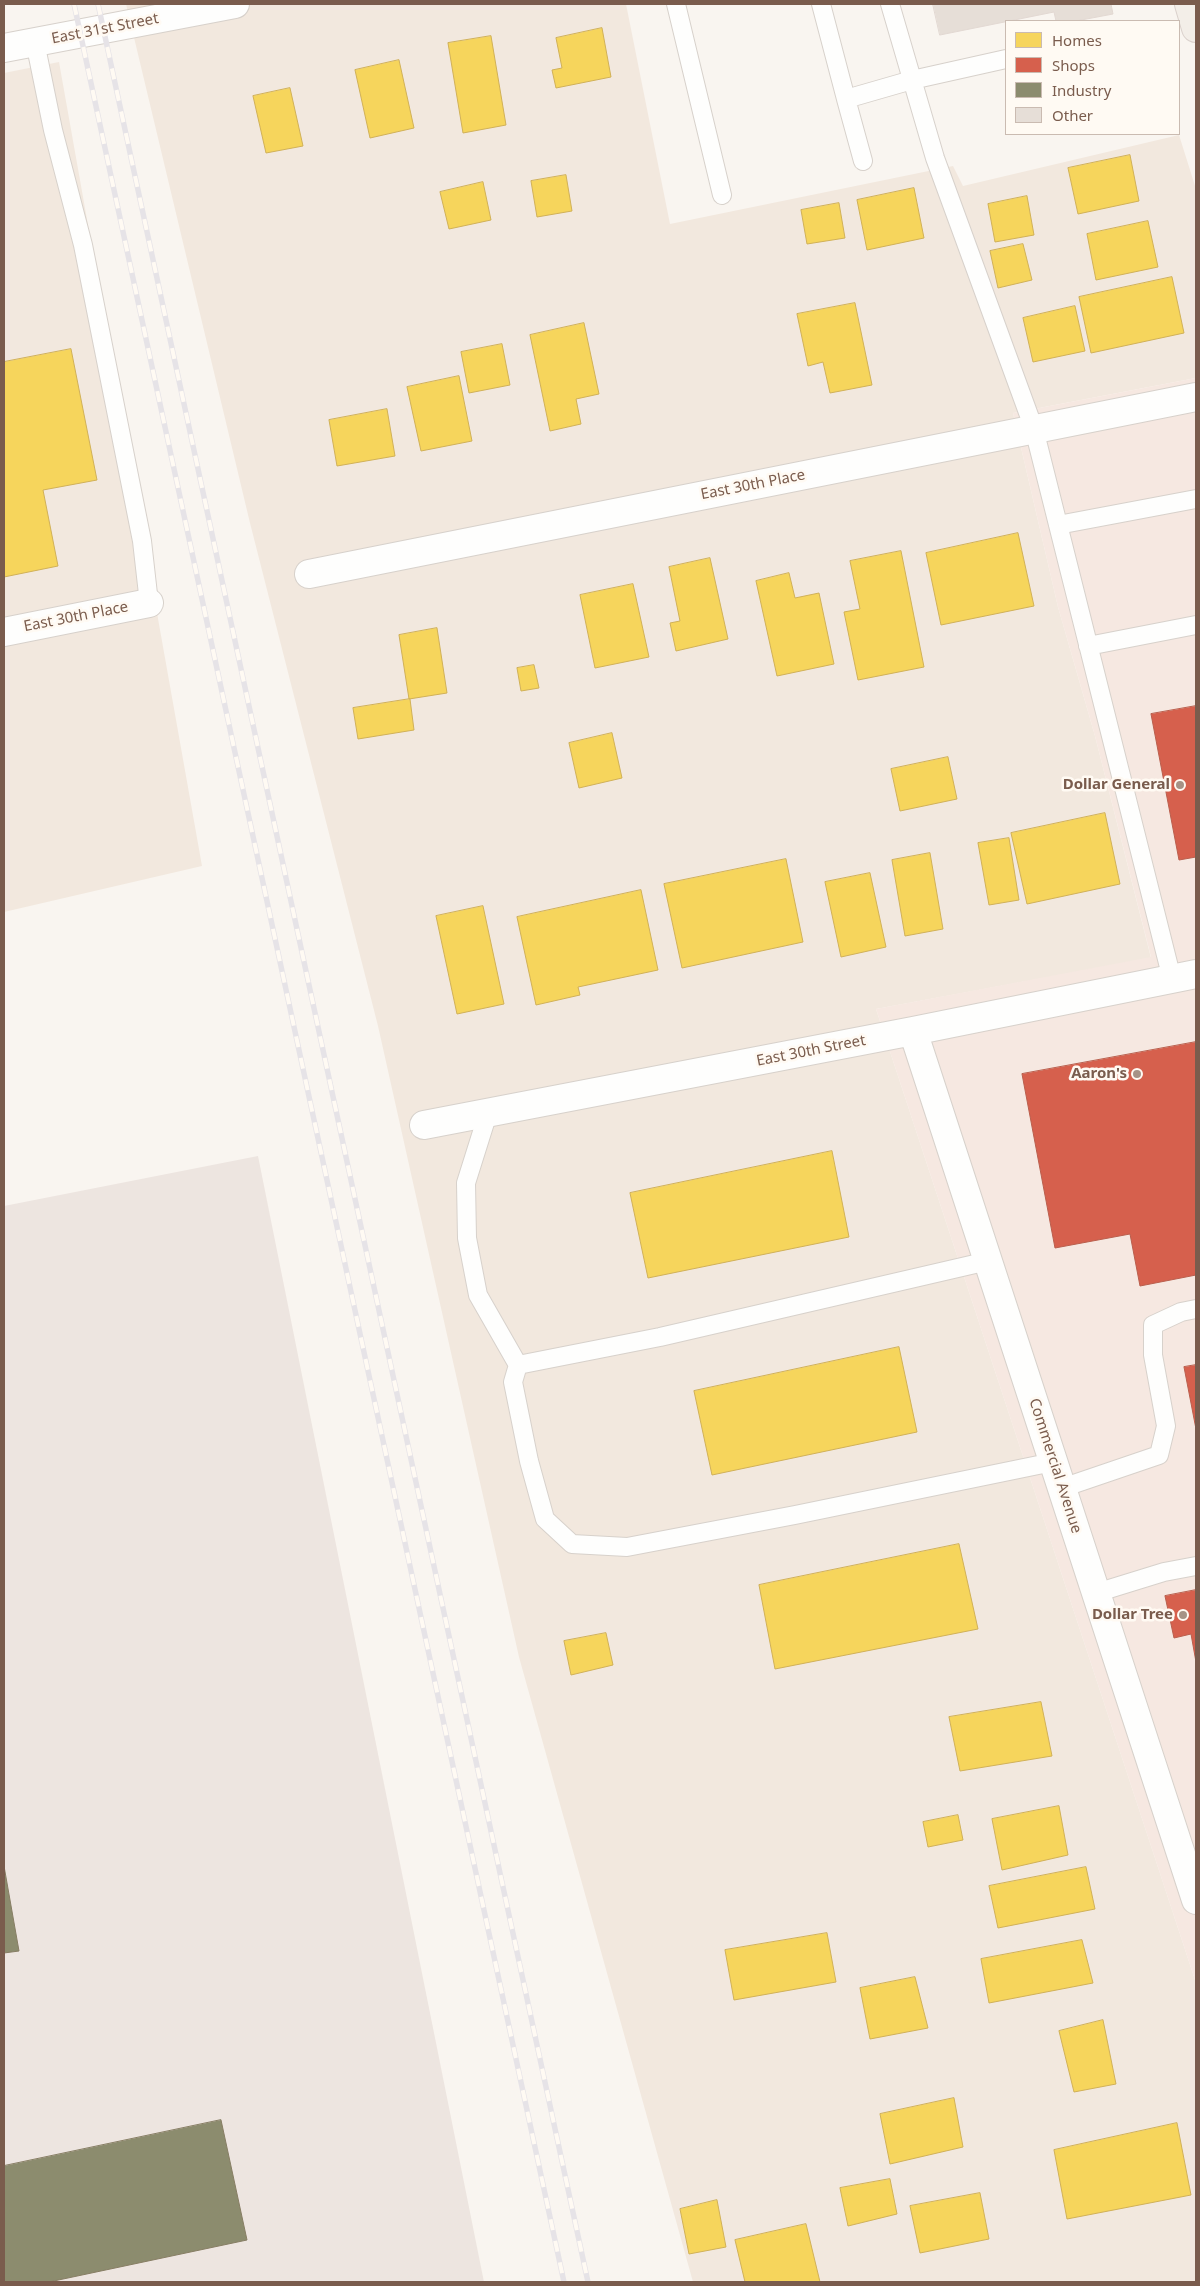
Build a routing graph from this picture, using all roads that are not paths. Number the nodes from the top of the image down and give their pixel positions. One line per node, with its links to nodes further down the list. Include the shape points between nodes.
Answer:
1 (235, 4): 5 (street, East 31st Street)
2 (676, 4): 11 (lane)
3 (821, 4): 9 (lane)
4 (890, 4): 8 (lane)
5 (35, 42): 6 (street, East 31st Street); 17 (lane, via 53,130 83,245 142,541)
6 (4, 48)
7 (1005, 59): 8 (lane)
8 (912, 80): 9 (lane); 13 (lane, via 935,158)
9 (846, 99): 10 (lane)
10 (862, 161)
11 (722, 195)
12 (1196, 397): 13 (street, East 30th Place)
13 (1034, 429): 15 (lane); 16 (street, East 30th Place)
14 (1196, 499): 15 (lane)
15 (1058, 525): 20 (lane)
16 (309, 574)
17 (149, 603): 19 (street, East 30th Place)
18 (1196, 625): 20 (lane)
19 (4, 632)
20 (1088, 646): 21 (lane)
21 (1184, 976): 22 (street, East 30th Street)
22 (913, 1031): 23 (street, East 30th Street); 25 (street, Commercial Avenue)
23 (488, 1113): 24 (street, East 30th Street); 27 (lane, via 466,1183 467,1238 478,1295)
24 (424, 1125)
25 (988, 1261): 27 (lane, via 660,1337); 28 (street, Commercial Avenue)
26 (1196, 1309): 29 (lane, via 1180,1312 1153,1325 1152,1355 1166,1426 1159,1455)
27 (518, 1365): 28 (lane, via 513,1382 529,1461 546,1518 572,1544 627,1547)
28 (1053, 1462): 29 (street, Commercial Avenue)
29 (1062, 1488): 31 (street, Commercial Avenue)
30 (1196, 1566): 31 (lane, via 1164,1572)
31 (1096, 1593): 32 (street, Commercial Avenue)
32 (1196, 1900)

